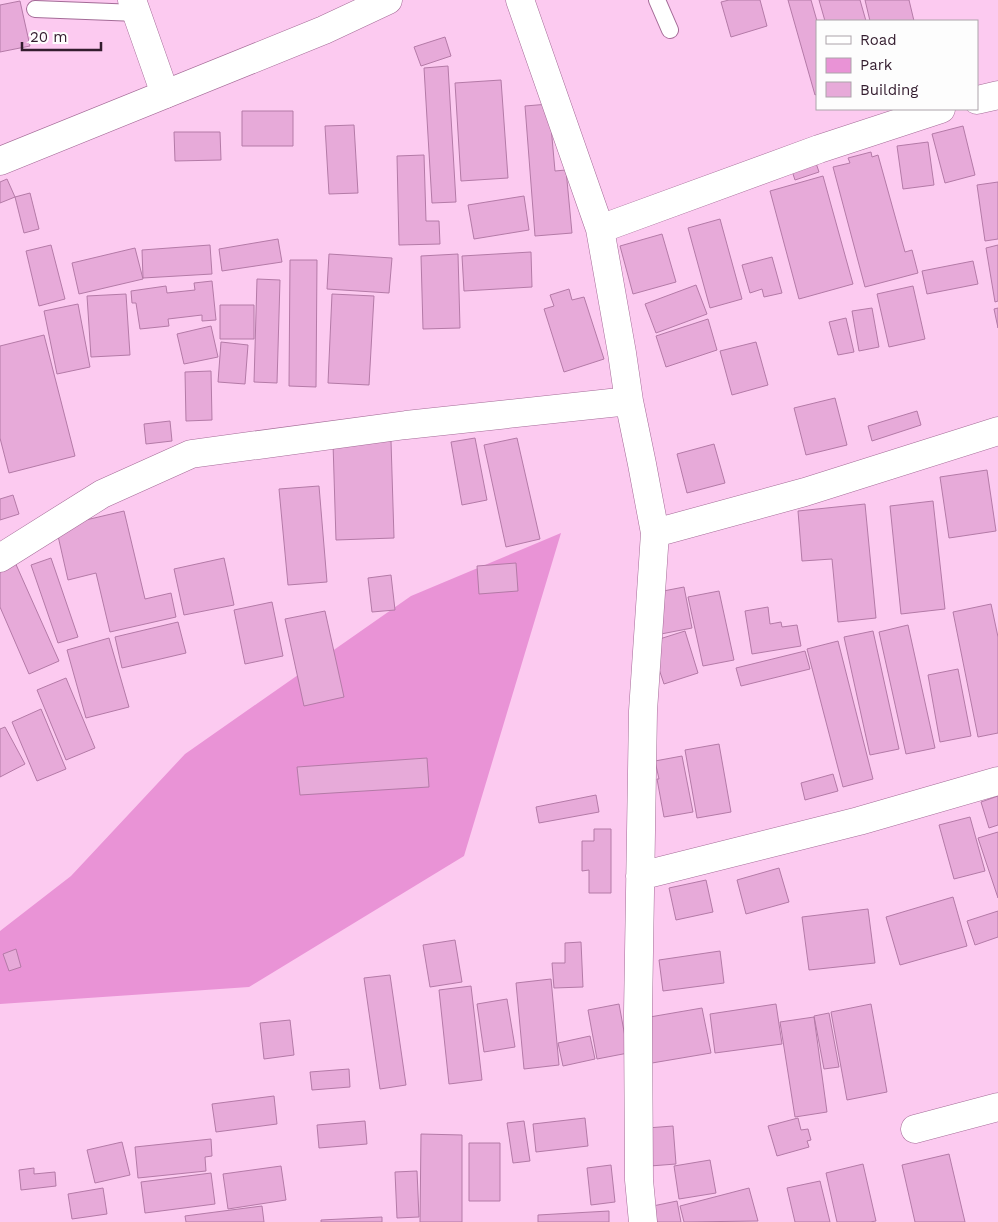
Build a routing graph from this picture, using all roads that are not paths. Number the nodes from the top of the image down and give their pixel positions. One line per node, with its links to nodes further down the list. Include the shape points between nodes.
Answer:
1 (388, 0): 7 (street, via 324,30)
2 (520, 0): 12 (street)
3 (657, 0): 6 (lane)
4 (135, 6): 5 (lane); 7 (street)
5 (35, 9)
6 (670, 30)
7 (165, 94): 11 (street)
8 (998, 95): 9 (street)
9 (978, 100)
10 (938, 110): 12 (street, via 819,148)
11 (0, 161)
12 (600, 229): 13 (street)
13 (629, 402): 15 (street); 16 (street, via 406,425 191,454 102,494)
14 (998, 431): 15 (street, via 804,492)
15 (655, 533): 18 (street, via 643,711)
16 (0, 558)
17 (998, 781): 18 (street, via 859,821)
18 (640, 876): 21 (street, via 639,1180)
19 (998, 1107): 20 (street)
20 (915, 1129)
21 (643, 1222)

